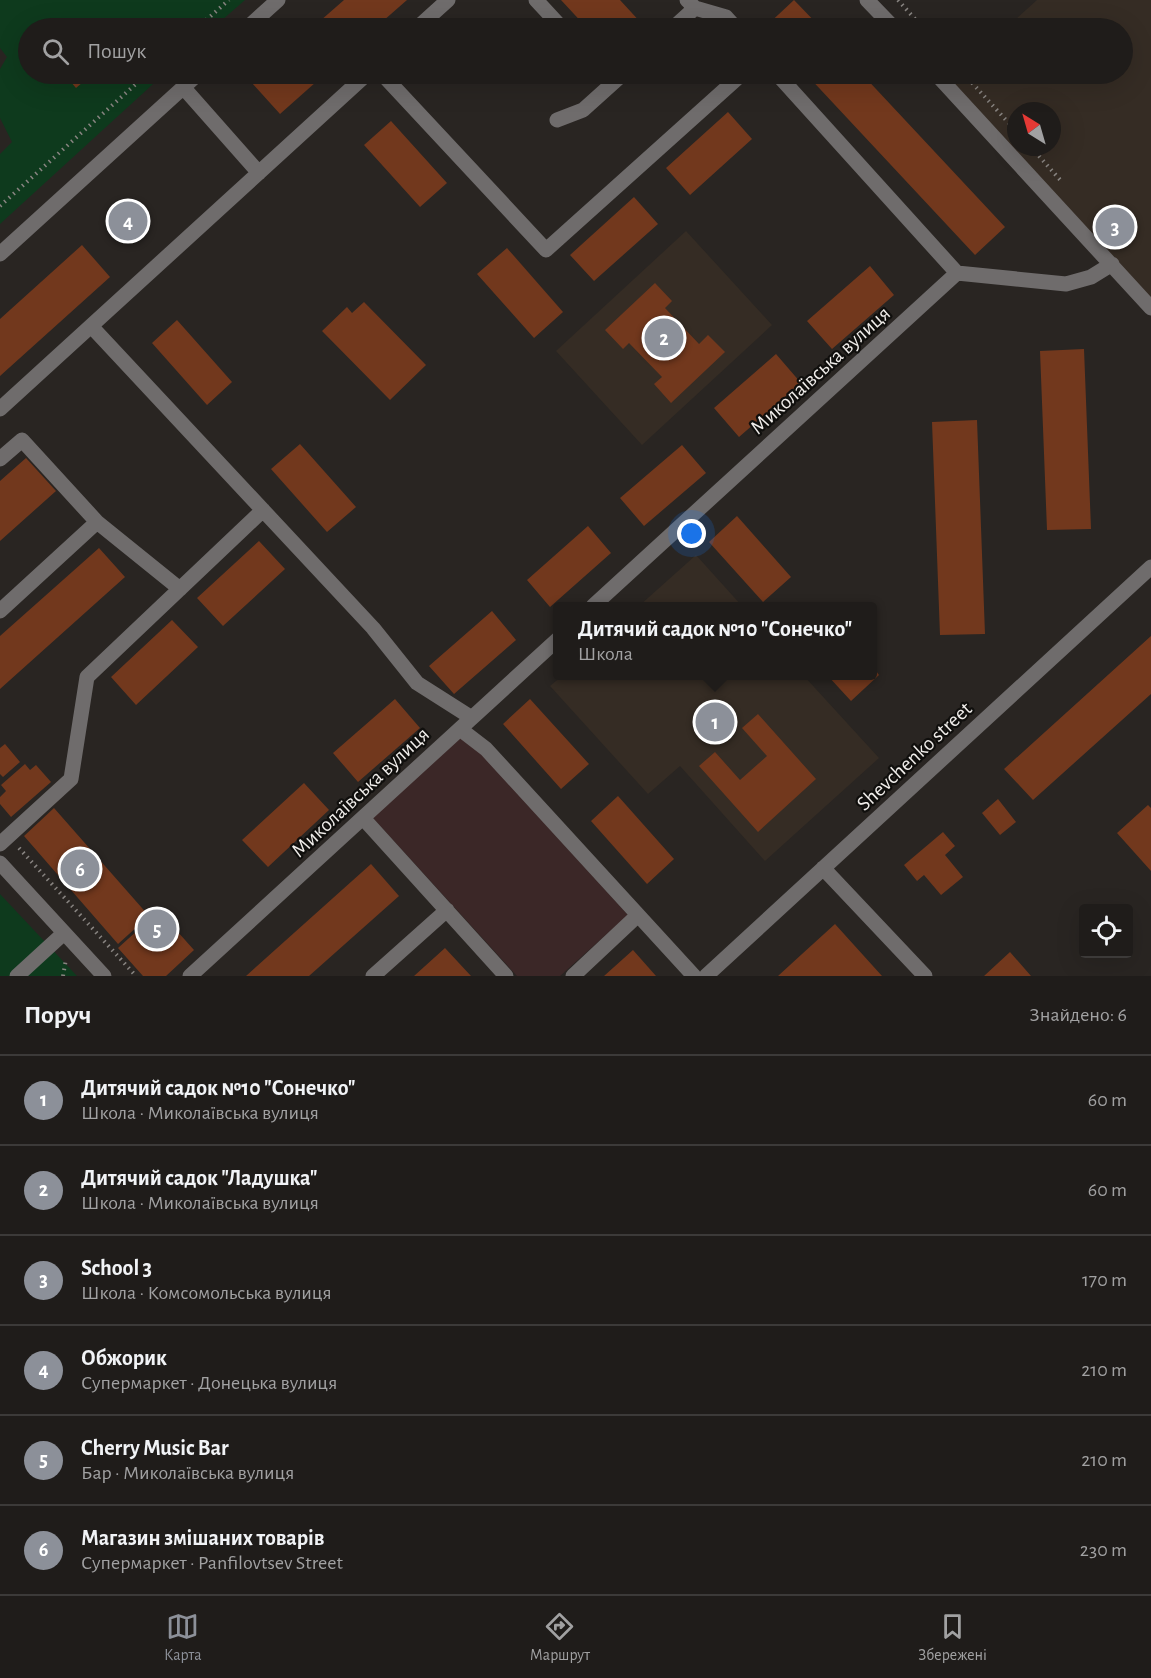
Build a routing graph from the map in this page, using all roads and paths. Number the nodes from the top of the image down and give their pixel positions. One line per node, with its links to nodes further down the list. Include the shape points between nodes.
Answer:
1 (229, 0): 8 (path)
2 (278, 0): 9 (street)
3 (448, 0): 10 (street)
4 (536, 0): 11 (street)
5 (867, 0): 14 (street)
6 (898, 0): 15 (path)
7 (691, 4): 12 (street); 13 (street)
8 (208, 18)
9 (258, 18)
10 (428, 18)
11 (553, 18)
12 (680, 18)
13 (727, 18)
14 (884, 18)
15 (915, 18)
16 (136, 84): 29 (path)
17 (186, 84): 25 (street)
18 (357, 84): 28 (street)
19 (391, 84): 21 (street, via 546,250)
20 (606, 84): 26 (street, via 583,110)
21 (731, 84)
22 (786, 84): 32 (street)
23 (945, 84): 31 (street)
24 (973, 84): 27 (path)
25 (183, 87): 28 (street); 30 (street)
26 (558, 120)
27 (1007, 121)
28 (259, 173): 34 (street)
29 (0, 206)
30 (0, 254)
31 (1112, 264): 32 (street, via 1091,277 1066,284); 33 (street)
32 (957, 273): 41 (street, Миколаївська вулиця)
33 (1151, 308)
34 (91, 327): 35 (street); 37 (street)
35 (0, 409)
36 (0, 459): 38 (street, via 22,440)
37 (263, 510): 40 (street); 44 (street, via 373,628 417,683)
38 (97, 522): 40 (street); 42 (street)
39 (1151, 567): 49 (street, Shevchenko street)
40 (180, 589): 47 (street, via 87,677 71,779)
41 (597, 602)
42 (0, 611)
43 (553, 644): 44 (street, Миколаївська вулиця)
44 (472, 718): 45 (street, Миколаївська вулиця)
45 (460, 729): 46 (street, Миколаївська вулиця); 51 (street, via 486,749)
46 (363, 818): 50 (street); 58 (street, Миколаївська вулиця)
47 (4, 840): 57 (path)
48 (0, 863): 52 (street)
49 (824, 868): 63 (street, Shevchenko street); 64 (street)
50 (447, 910): 59 (street); 60 (street)
51 (638, 915): 61 (street); 62 (street)
52 (64, 933): 54 (street); 56 (street)
53 (66, 959): 55 (path)
54 (17, 976)
55 (63, 976)
56 (104, 976)
57 (136, 976)
58 (190, 976)
59 (373, 976)
60 (506, 976)
61 (573, 976)
62 (694, 976)
63 (706, 976)
64 (925, 976)

